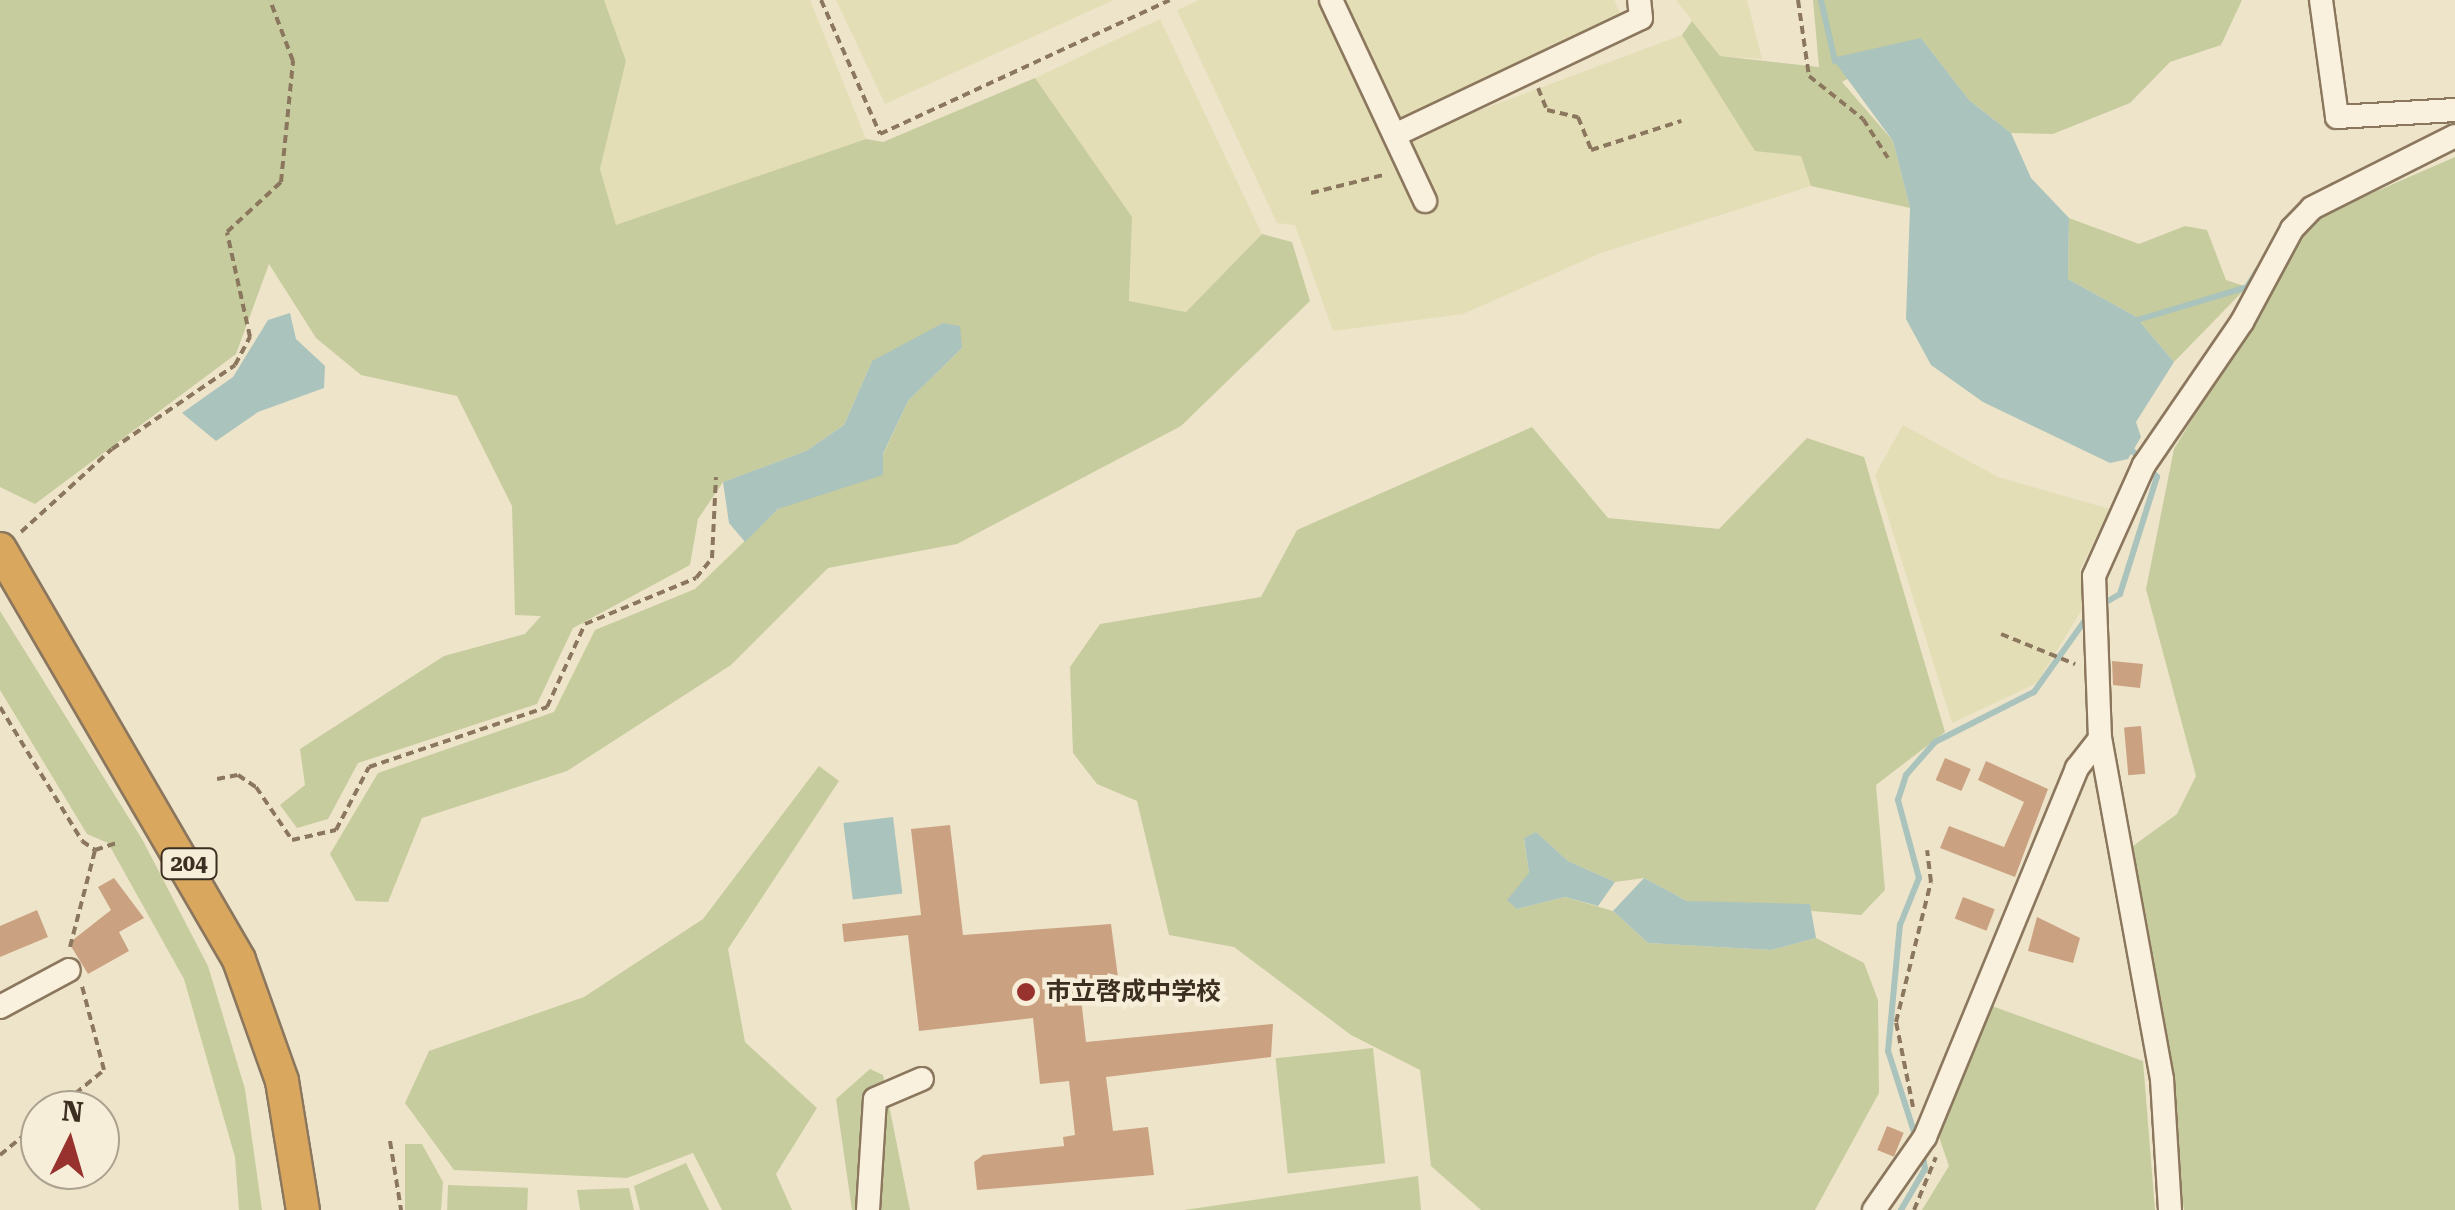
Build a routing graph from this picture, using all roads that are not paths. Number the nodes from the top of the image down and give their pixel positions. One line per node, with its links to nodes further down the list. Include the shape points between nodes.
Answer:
1 (1331, 0): 5 (street)
2 (1638, 0): 5 (street, via 1641,18)
3 (2321, 0): 4 (street, via 2337,117)
4 (2455, 110)
5 (1397, 134): 7 (street)
6 (2455, 136): 9 (street, via 2312,208 2292,229 2232,338 2148,460 2094,576)
7 (1425, 201)
8 (9, 542): 13 (highway, 204, via 238,960 282,1082)
9 (2100, 738): 15 (street, via 2077,768 1920,1146); 16 (street, via 2162,1079)
10 (69, 970): 11 (street)
11 (0, 1007)
12 (922, 1078): 14 (street, via 875,1099)
13 (303, 1210)
14 (868, 1210)
15 (1874, 1210)
16 (2170, 1210)

